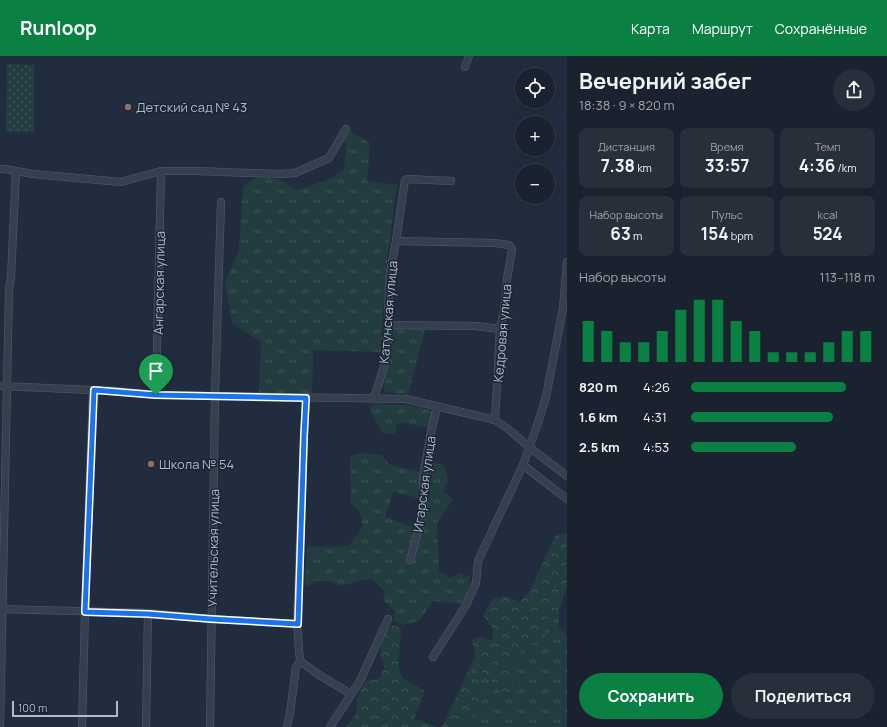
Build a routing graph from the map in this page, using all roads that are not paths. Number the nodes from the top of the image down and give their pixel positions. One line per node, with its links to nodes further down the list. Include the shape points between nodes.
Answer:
1 (469, 56): 2 (street)
2 (465, 67)
3 (346, 129): 6 (street, via 329,158 295,173)
4 (0, 169): 5 (street)
5 (16, 171): 6 (street, via 121,182); 13 (street, via 12,277)
6 (161, 171): 15 (street, Ангарская улица)
7 (451, 181): 9 (street, Катунская улица, via 404,180)
8 (221, 202): 16 (street, Учительская улица)
9 (396, 241): 11 (street, Катунская улица, via 389,278); 12 (street, Кедровая улица, via 495,243 512,247)
10 (567, 262): 21 (street, via 563,308 546,396)
11 (388, 325): 12 (street, via 476,326); 18 (street, Катунская улица, via 385,363)
12 (500, 329): 20 (street, Кедровая улица)
13 (3, 386): 14 (street); 26 (street)
14 (94, 390): 15 (street); 27 (street)
15 (156, 395): 16 (street)
16 (215, 396): 17 (street); 29 (street, Учительская улица)
17 (306, 398): 18 (street); 31 (street)
18 (374, 398): 19 (street, via 406,399)
19 (437, 407): 20 (street); 25 (street, Игарская улица, via 423,477 424,503 421,521)
20 (495, 420): 21 (street)
21 (530, 448): 22 (street); 23 (street)
22 (523, 465): 24 (street); 32 (street, via 478,561 476,583 466,605)
23 (567, 476)
24 (567, 499)
25 (410, 560)
26 (2, 609): 27 (street); 35 (street)
27 (85, 612): 28 (street); 36 (street)
28 (148, 614): 29 (street); 37 (street)
29 (211, 619): 31 (street); 38 (street, Учительская улица)
30 (388, 619): 34 (street, via 360,681)
31 (298, 624): 33 (street)
32 (433, 657)
33 (300, 661): 34 (street); 39 (street, via 296,667)
34 (351, 694): 40 (street)
35 (0, 727)
36 (82, 727)
37 (146, 727)
38 (210, 727)
39 (287, 727)
40 (330, 727)

